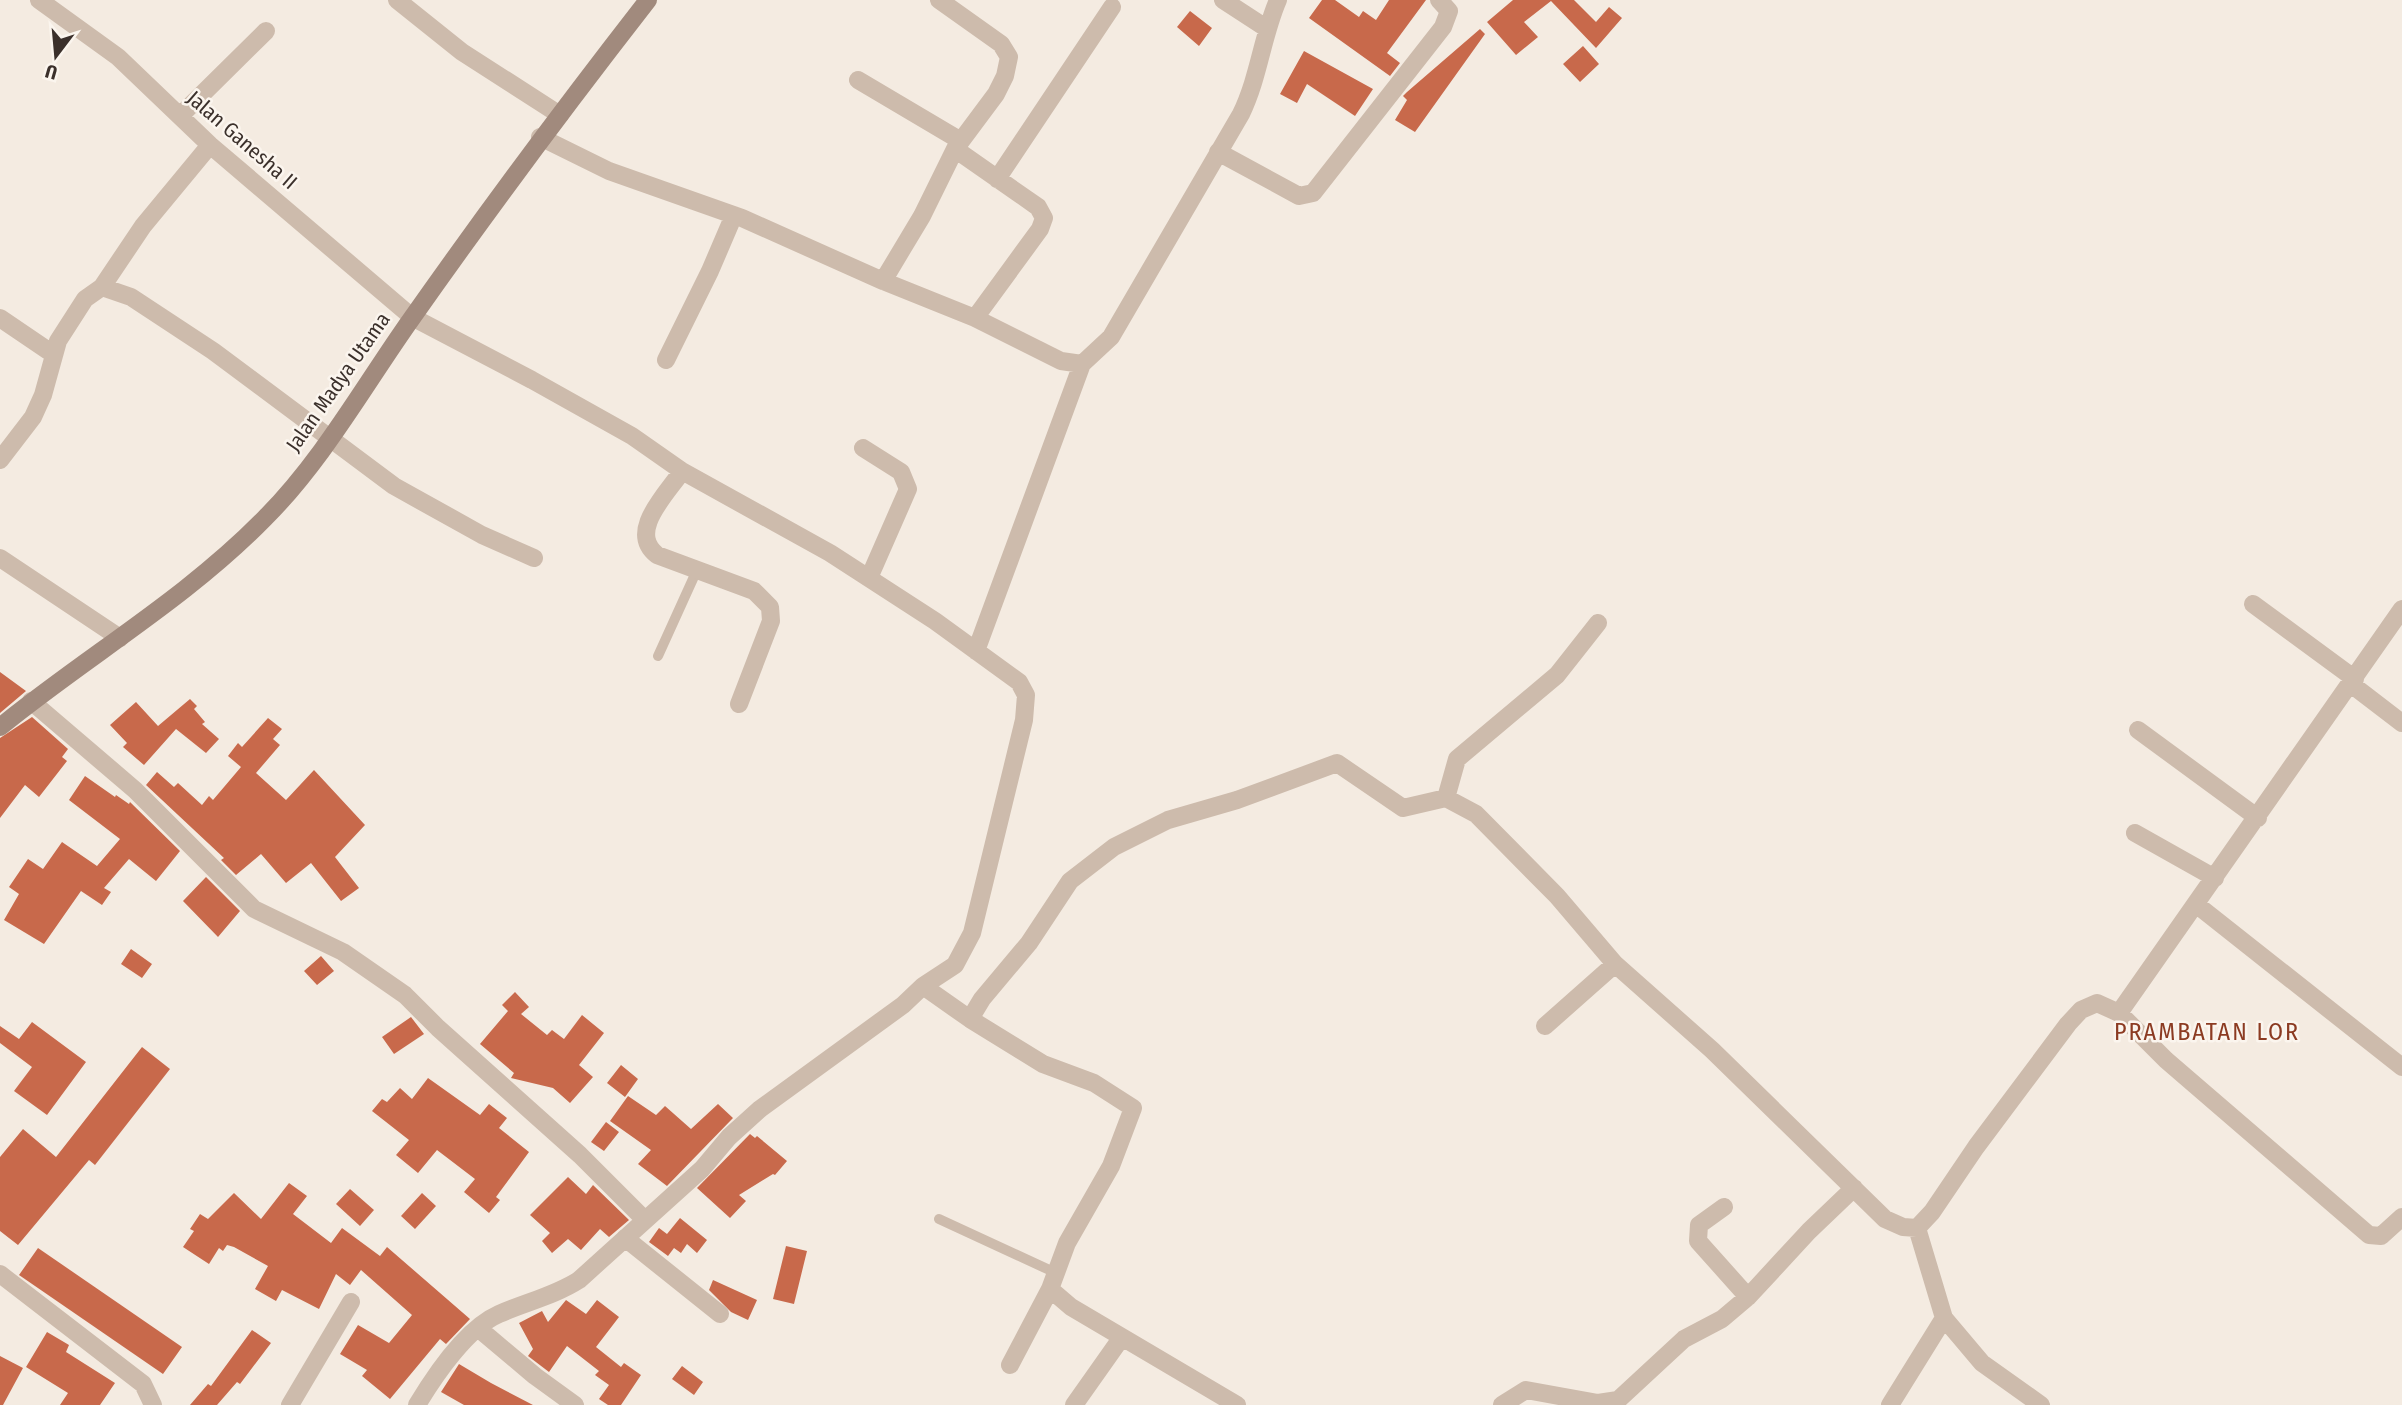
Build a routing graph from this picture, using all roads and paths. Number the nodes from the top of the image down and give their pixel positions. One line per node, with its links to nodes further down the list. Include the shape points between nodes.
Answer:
1 (38, 0): 13 (street, Jalan Ganesha II, via 118,57)
2 (397, 0): 12 (street, via 462,52)
3 (648, 0): 12 (street, Jalan Madya Utama)
4 (939, 0): 16 (street, via 1001,44 1009,57 996,94)
5 (1223, 0): 9 (street)
6 (1278, 0): 9 (street)
7 (1439, 0): 17 (street, via 1449,11 1443,27 1313,193 1300,196)
8 (1112, 7): 18 (street)
9 (1266, 28): 17 (street, via 1254,88)
10 (266, 31): 13 (street)
11 (858, 80): 16 (street)
12 (561, 115): 14 (street, Jalan Madya Utama)
13 (180, 116): 15 (street, Jalan Ganesha II)
14 (540, 137): 19 (street, via 610,171); 22 (street, Jalan Madya Utama)
15 (210, 145): 21 (street, via 143,226); 22 (street, Jalan Ganesha II)
16 (958, 145): 18 (street); 20 (street)
17 (1218, 152): 27 (street, via 1111,337)
18 (997, 179): 24 (street, via 1038,207 1044,218)
19 (734, 215): 20 (street); 26 (street)
20 (883, 281): 24 (street)
21 (102, 287): 25 (street, via 85,299); 28 (street, via 131,297 203,345)
22 (412, 317): 28 (street, Jalan Madya Utama); 31 (street, Jalan Ganesha II, via 632,436)
23 (0, 318): 25 (street)
24 (975, 318): 27 (street, via 1061,361)
25 (53, 354): 30 (street, via 33,417)
26 (666, 360)
27 (1082, 364): 40 (street)
28 (328, 439): 33 (street, via 404,492); 39 (street, Jalan Madya Utama, via 268,516 237,546)
29 (863, 448): 35 (street, via 901,472 908,489)
30 (0, 460)
31 (682, 471): 34 (street, via 646,525 644,538 657,555); 35 (street, Jalan Ganesha II)
32 (0, 558): 39 (street)
33 (534, 558)
34 (697, 570): 41 (lane); 44 (street, via 754,591 770,607 771,621)
35 (869, 578): 40 (street, Jalan Ganesha II)
36 (2253, 604): 42 (street)
37 (2402, 609): 42 (street)
38 (1598, 623): 48 (street, via 1557,675 1457,759)
39 (120, 638): 43 (street, Jalan Madya Utama)
40 (976, 651): 54 (street, Jalan Ganesha II, via 1019,682 1026,695 1024,720 972,933 955,965)
41 (658, 656)
42 (2353, 682): 45 (street); 49 (street)
43 (32, 701): 46 (street, Jalan Madya Utama); 63 (street, via 135,790 254,909 343,952 405,995)
44 (739, 704)
45 (2402, 723)
46 (0, 727)
47 (2138, 730): 49 (street)
48 (1446, 798): 53 (street, via 1476,814 1557,896); 56 (street, via 1403,807 1345,766 1329,764 1237,800 1168,820 1114,847 1070,881)
49 (2258, 818): 51 (street)
50 (2134, 833): 51 (street)
51 (2214, 878): 52 (street)
52 (2197, 905): 55 (street); 58 (street)
53 (1615, 964): 57 (street); 59 (street, via 1712,1050)
54 (926, 989): 56 (street); 63 (street, Jalan Ganesha II, via 760,1110)
55 (2119, 1013): 61 (street, via 2166,1060 2369,1235 2381,1236); 64 (street, via 2105,1004 2090,1005 2068,1024)
56 (970, 1018): 67 (street, via 1043,1063 1094,1083 1133,1108 1114,1160 1068,1243)
57 (1545, 1026)
58 (2402, 1067)
59 (1854, 1188): 64 (street, via 1885,1219); 68 (street)
60 (1724, 1207): 68 (street, via 1699,1226 1698,1241)
61 (2402, 1217)
62 (939, 1219): 67 (lane)
63 (644, 1220): 65 (street, Jalan Ganesha II)
64 (1917, 1228): 71 (street)
65 (625, 1238): 70 (street); 72 (street, Jalan Ganesha II, via 564,1290 498,1314)
66 (0, 1274): 76 (street, via 143,1384)
67 (1053, 1281): 73 (street, via 1071,1307); 74 (street)
68 (1748, 1297): 75 (street, via 1722,1319 1678,1344)
69 (351, 1302): 77 (street)
70 (720, 1314)
71 (1944, 1318): 83 (street); 84 (street, via 1982,1363)
72 (478, 1328): 78 (street, Jalan Ganesha II, via 435,1375); 79 (street)
73 (1122, 1337): 80 (street); 81 (street)
74 (1010, 1365)
75 (1620, 1402): 82 (street, via 1598,1403 1526,1390)
76 (153, 1405)
77 (290, 1405)
78 (417, 1405)
79 (575, 1405)
80 (1074, 1405)
81 (1237, 1405)
82 (1502, 1405)
83 (1890, 1405)
84 (2040, 1405)

